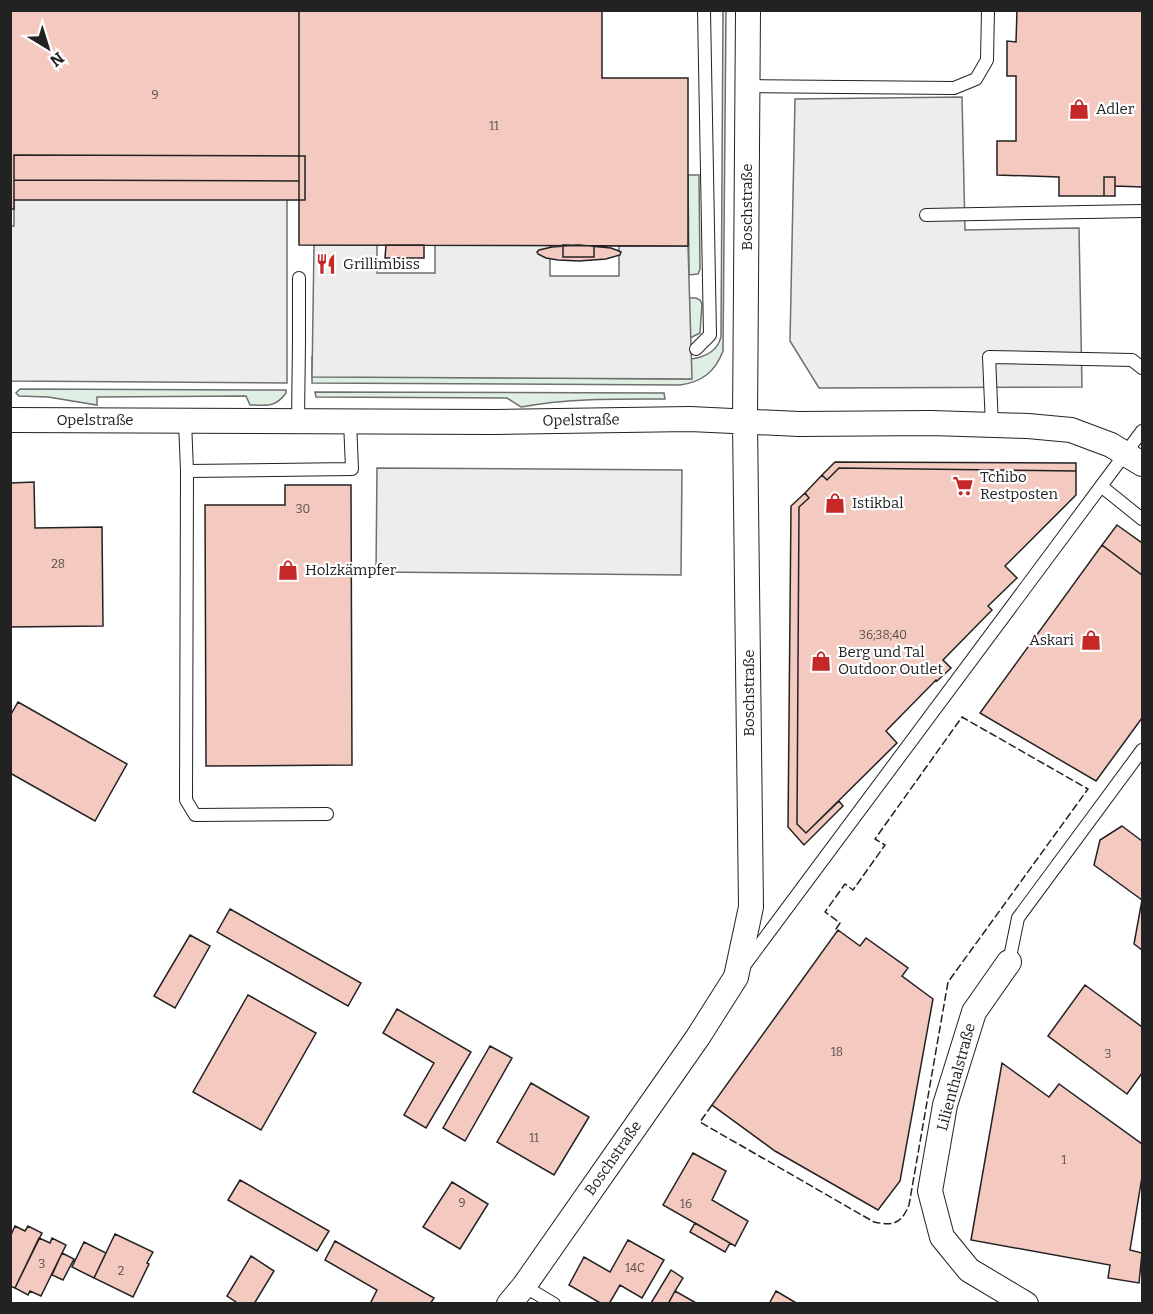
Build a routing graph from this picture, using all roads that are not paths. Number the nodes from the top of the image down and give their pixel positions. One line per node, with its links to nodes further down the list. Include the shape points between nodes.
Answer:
1 (704, 10): 8 (lane, via 710,335)
2 (748, 10): 4 (street, Boschstraße)
3 (988, 10): 4 (lane, via 987,60 976,79 954,88)
4 (748, 86): 14 (street, Boschstraße)
5 (1143, 211): 6 (lane)
6 (926, 215)
7 (299, 278): 12 (lane)
8 (696, 349)
9 (1143, 368): 15 (lane, via 1132,360 989,357)
10 (10, 420): 11 (street, Opelstraße)
11 (185, 421): 12 (street, Opelstraße); 18 (lane)
12 (298, 421): 13 (street, Opelstraße)
13 (350, 421): 14 (street, Opelstraße); 18 (lane, via 352,469)
14 (745, 422): 15 (street, Opelstraße); 24 (street, Boschstraße, via 751,907)
15 (992, 426): 17 (street, Opelstraße, via 1071,430 1111,445)
16 (1143, 431): 17 (lane)
17 (1134, 459): 19 (lane)
18 (187, 471): 22 (lane, via 186,800 195,815)
19 (1101, 486): 20 (lane); 24 (lane)
20 (1143, 519)
21 (1143, 750): 23 (lane, via 1018,918)
22 (327, 814)
23 (1009, 962): 27 (street, Lilienthalstraße, via 974,1012 945,1106 930,1191 942,1237 969,1270)
24 (736, 977): 25 (street, Boschstraße)
25 (516, 1295): 26 (lane)
26 (554, 1304)
27 (1026, 1304)

